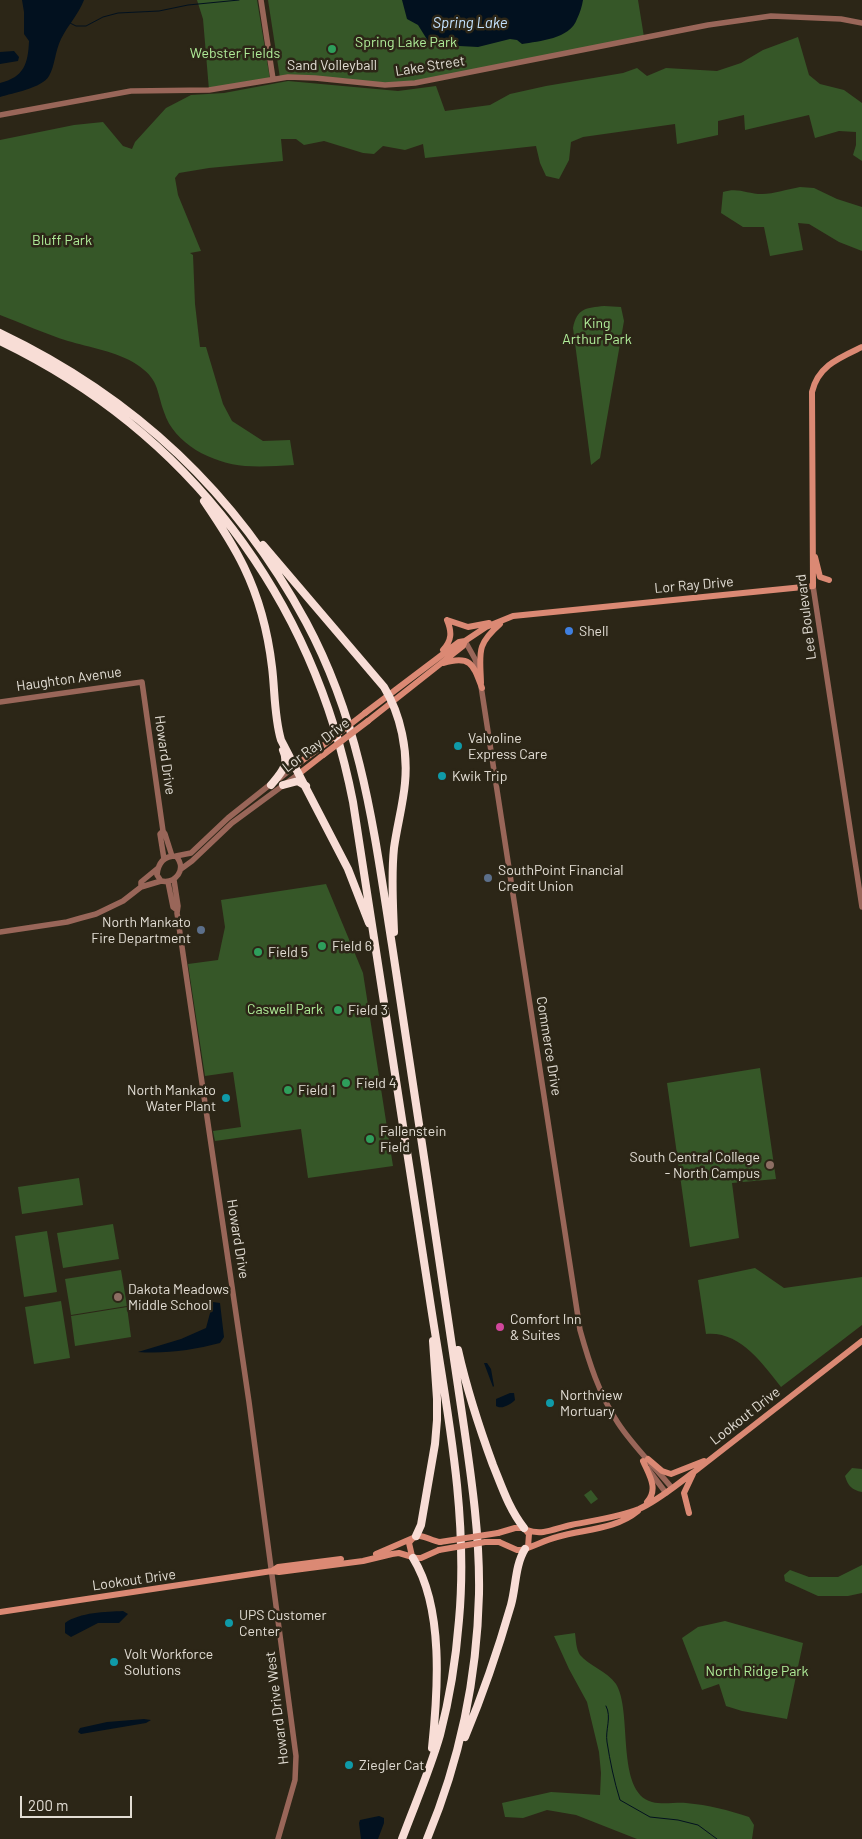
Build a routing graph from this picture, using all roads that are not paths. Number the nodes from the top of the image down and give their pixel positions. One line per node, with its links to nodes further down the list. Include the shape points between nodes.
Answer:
1 (261, 0): 3 (street)
2 (862, 23): 3 (street, Lake Street, via 841,18 771,16 708,25 408,84 304,77)
3 (273, 79): 4 (street, Lake Street, via 209,90 131,90)
4 (0, 115)
5 (0, 333): 9 (highway, via 70,370 135,416 194,469)
6 (0, 341): 8 (highway, via 55,370 104,403)
7 (862, 347): 10 (main road, Lee Boulevard, via 831,362 814,384)
8 (192, 483): 21 (highway, via 232,544 258,604 272,667); 36 (highway, via 227,523 271,584 318,679 348,774)
9 (240, 520): 18 (highway); 37 (highway, via 295,602 341,700 368,797)
10 (813, 546): 11 (main road, via 820,576); 12 (main road, Lee Boulevard)
11 (829, 580)
12 (813, 586): 13 (main road, Lor Ray Drive); 34 (street, Lee Boulevard)
13 (506, 619): 14 (main road, Lor Ray Drive); 15 (main road, via 470,627 447,620 451,629 450,640); 17 (main road, via 488,634 481,646)
14 (465, 641): 15 (main road, Lor Ray Drive); 17 (street, Commerce Drive, via 475,659)
15 (438, 660): 17 (main road, via 460,659 470,663); 18 (main road, Lor Ray Drive); 20 (main road, Lor Ray Drive)
16 (142, 682): 19 (street, Haughton Avenue); 26 (street, Howard Drive)
17 (481, 685): 42 (street, Commerce Drive, via 580,1330 597,1384 617,1422)
18 (388, 694): 20 (highway); 22 (main road, Lor Ray Drive, bridge)
19 (0, 702)
20 (392, 703): 22 (main road, Lor Ray Drive, bridge, via 323,756); 37 (highway, via 402,735 405,770 392,875)
21 (278, 729): 22 (highway); 23 (highway, via 286,762)
22 (298, 769): 23 (street, Lor Ray Drive); 24 (street, Lor Ray Drive); 25 (highway)
23 (271, 785): 27 (street, Lor Ray Drive, via 228,818)
24 (283, 785): 25 (highway, via 298,782); 27 (street, Lor Ray Drive)
25 (306, 786): 36 (highway, via 348,868)
26 (163, 831): 28 (street, Howard Drive); 29 (street, Howard Drive, via 160,834)
27 (206, 843): 28 (street, Lor Ray Drive, via 191,853); 31 (street, Lor Ray Drive, via 192,862)
28 (174, 856): 29 (street); 31 (street, via 180,860)
29 (164, 859): 30 (street)
30 (158, 868): 32 (street, via 157,875); 33 (street, via 141,882)
31 (181, 869): 32 (street)
32 (167, 881): 33 (street); 51 (street, Howard Drive, via 176,910)
33 (140, 887): 35 (street, via 123,901 81,918)
34 (862, 907)
35 (0, 932)
36 (376, 943): 38 (highway)
37 (395, 966): 39 (highway)
38 (434, 1324): 48 (highway, via 435,1444 421,1525); 54 (highway, via 456,1484 461,1585 452,1680)
39 (450, 1327): 47 (highway, via 476,1420 506,1498); 53 (highway, via 473,1493 479,1566 474,1670)
40 (862, 1341): 41 (main road, Lookout Drive)
41 (714, 1456): 42 (main road, via 671,1474); 43 (main road, Lookout Drive)
42 (645, 1460): 44 (street, Commerce Drive); 45 (main road, via 653,1492)
43 (694, 1472): 44 (main road, Lookout Drive); 46 (main road, via 684,1493)
44 (669, 1491): 45 (main road, Lookout Drive)
45 (641, 1508): 47 (main road, Lookout Drive, via 544,1533); 49 (main road, Lookout Drive, via 622,1521 558,1536)
46 (689, 1513)
47 (525, 1529): 48 (main road, Lookout Drive, bridge, via 515,1528 440,1542); 49 (main road, via 530,1539)
48 (414, 1537): 50 (main road, via 409,1543); 51 (main road, Lookout Drive, via 376,1554 278,1567)
49 (526, 1548): 50 (main road, Lookout Drive, bridge, via 517,1550 498,1542 478,1543 439,1550 421,1558); 53 (highway, via 519,1559 513,1598 497,1651)
50 (413, 1557): 51 (main road, Lookout Drive, via 392,1554 363,1561); 54 (highway, via 425,1585 436,1650 436,1694)
51 (272, 1571): 52 (main road, Lookout Drive); 55 (street, Howard Drive West, via 297,1768)
52 (0, 1612)
53 (456, 1760): 57 (highway)
54 (429, 1768): 56 (highway)
55 (278, 1839)
56 (402, 1839)
57 (427, 1839)

